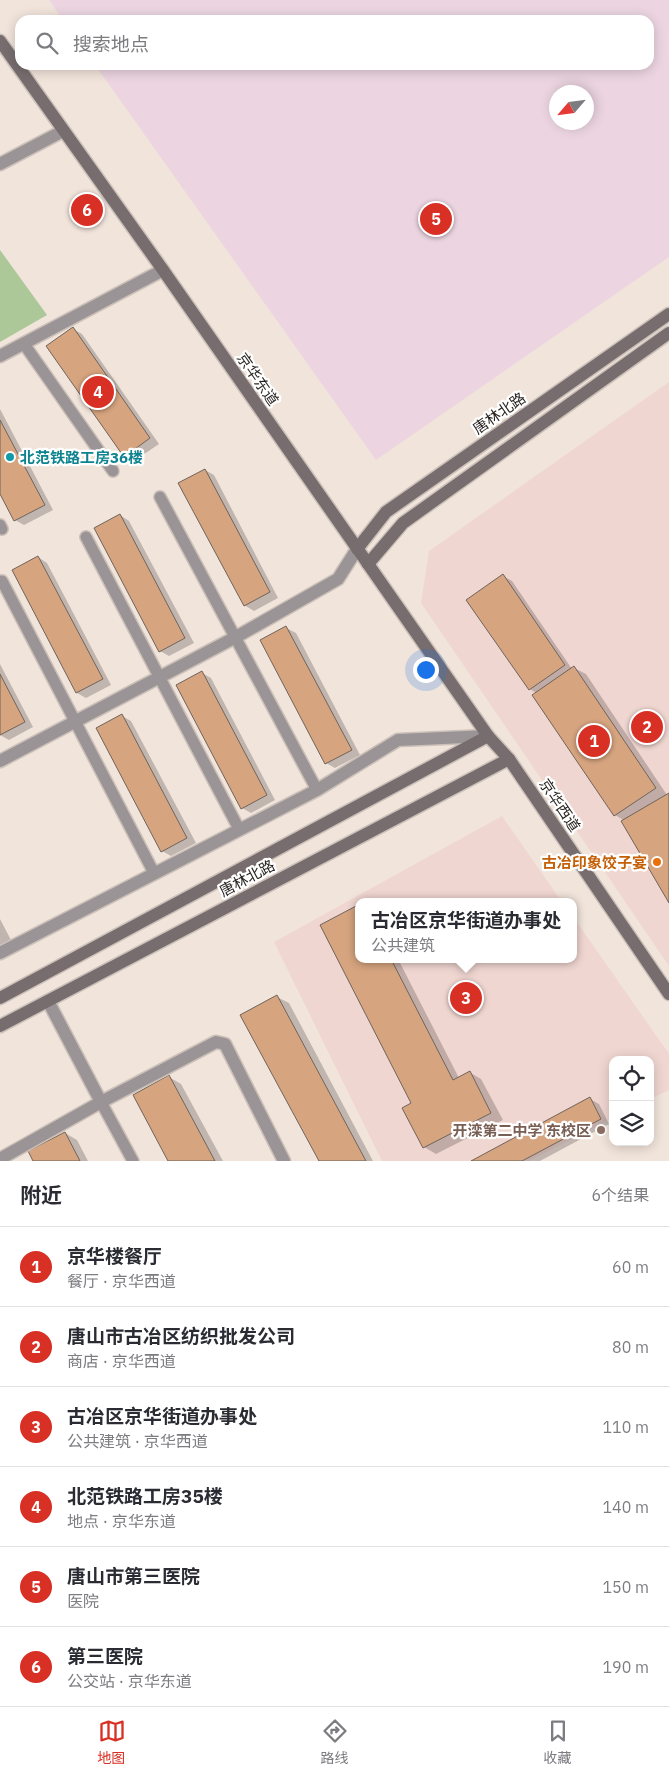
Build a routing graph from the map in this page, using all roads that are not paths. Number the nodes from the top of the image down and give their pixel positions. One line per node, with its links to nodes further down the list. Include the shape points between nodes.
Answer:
1 (0, 41): 2 (main road, 京华东道)
2 (15, 62)
3 (20, 70): 4 (main road, 京华东道)
4 (63, 131): 5 (street); 6 (main road, 京华东道)
5 (0, 164)
6 (163, 270): 9 (street); 14 (main road, 京华东道)
7 (669, 314): 14 (main road, 唐林北路, via 386,512)
8 (669, 333): 15 (main road, via 403,523)
9 (24, 344): 10 (street); 11 (lane)
10 (0, 356)
11 (113, 471)
12 (160, 497): 17 (lane)
13 (86, 537): 18 (lane)
14 (357, 549): 15 (main road, 京华东道); 17 (street, via 338,579)
15 (368, 564): 20 (main road, 京华东道)
16 (2, 581): 19 (lane)
17 (236, 637): 18 (street); 23 (lane)
18 (159, 677): 19 (street); 24 (lane)
19 (75, 722): 22 (street); 25 (lane)
20 (488, 736): 21 (main road, 京华西道); 23 (street, via 398,740); 28 (main road, 唐林北路)
21 (509, 759): 27 (main road, 京华西道); 29 (main road, 唐林北路)
22 (0, 761)
23 (317, 790): 24 (street)
24 (239, 829): 25 (street)
25 (154, 873): 26 (street)
26 (0, 954)
27 (669, 994)
28 (0, 998)
29 (48, 1001): 30 (main road, 唐林北路); 31 (street)
30 (0, 1026)
31 (102, 1102): 32 (street); 33 (lane); 34 (street, via 216,1042 225,1044)
32 (3, 1159)
33 (133, 1161)
34 (284, 1161)

